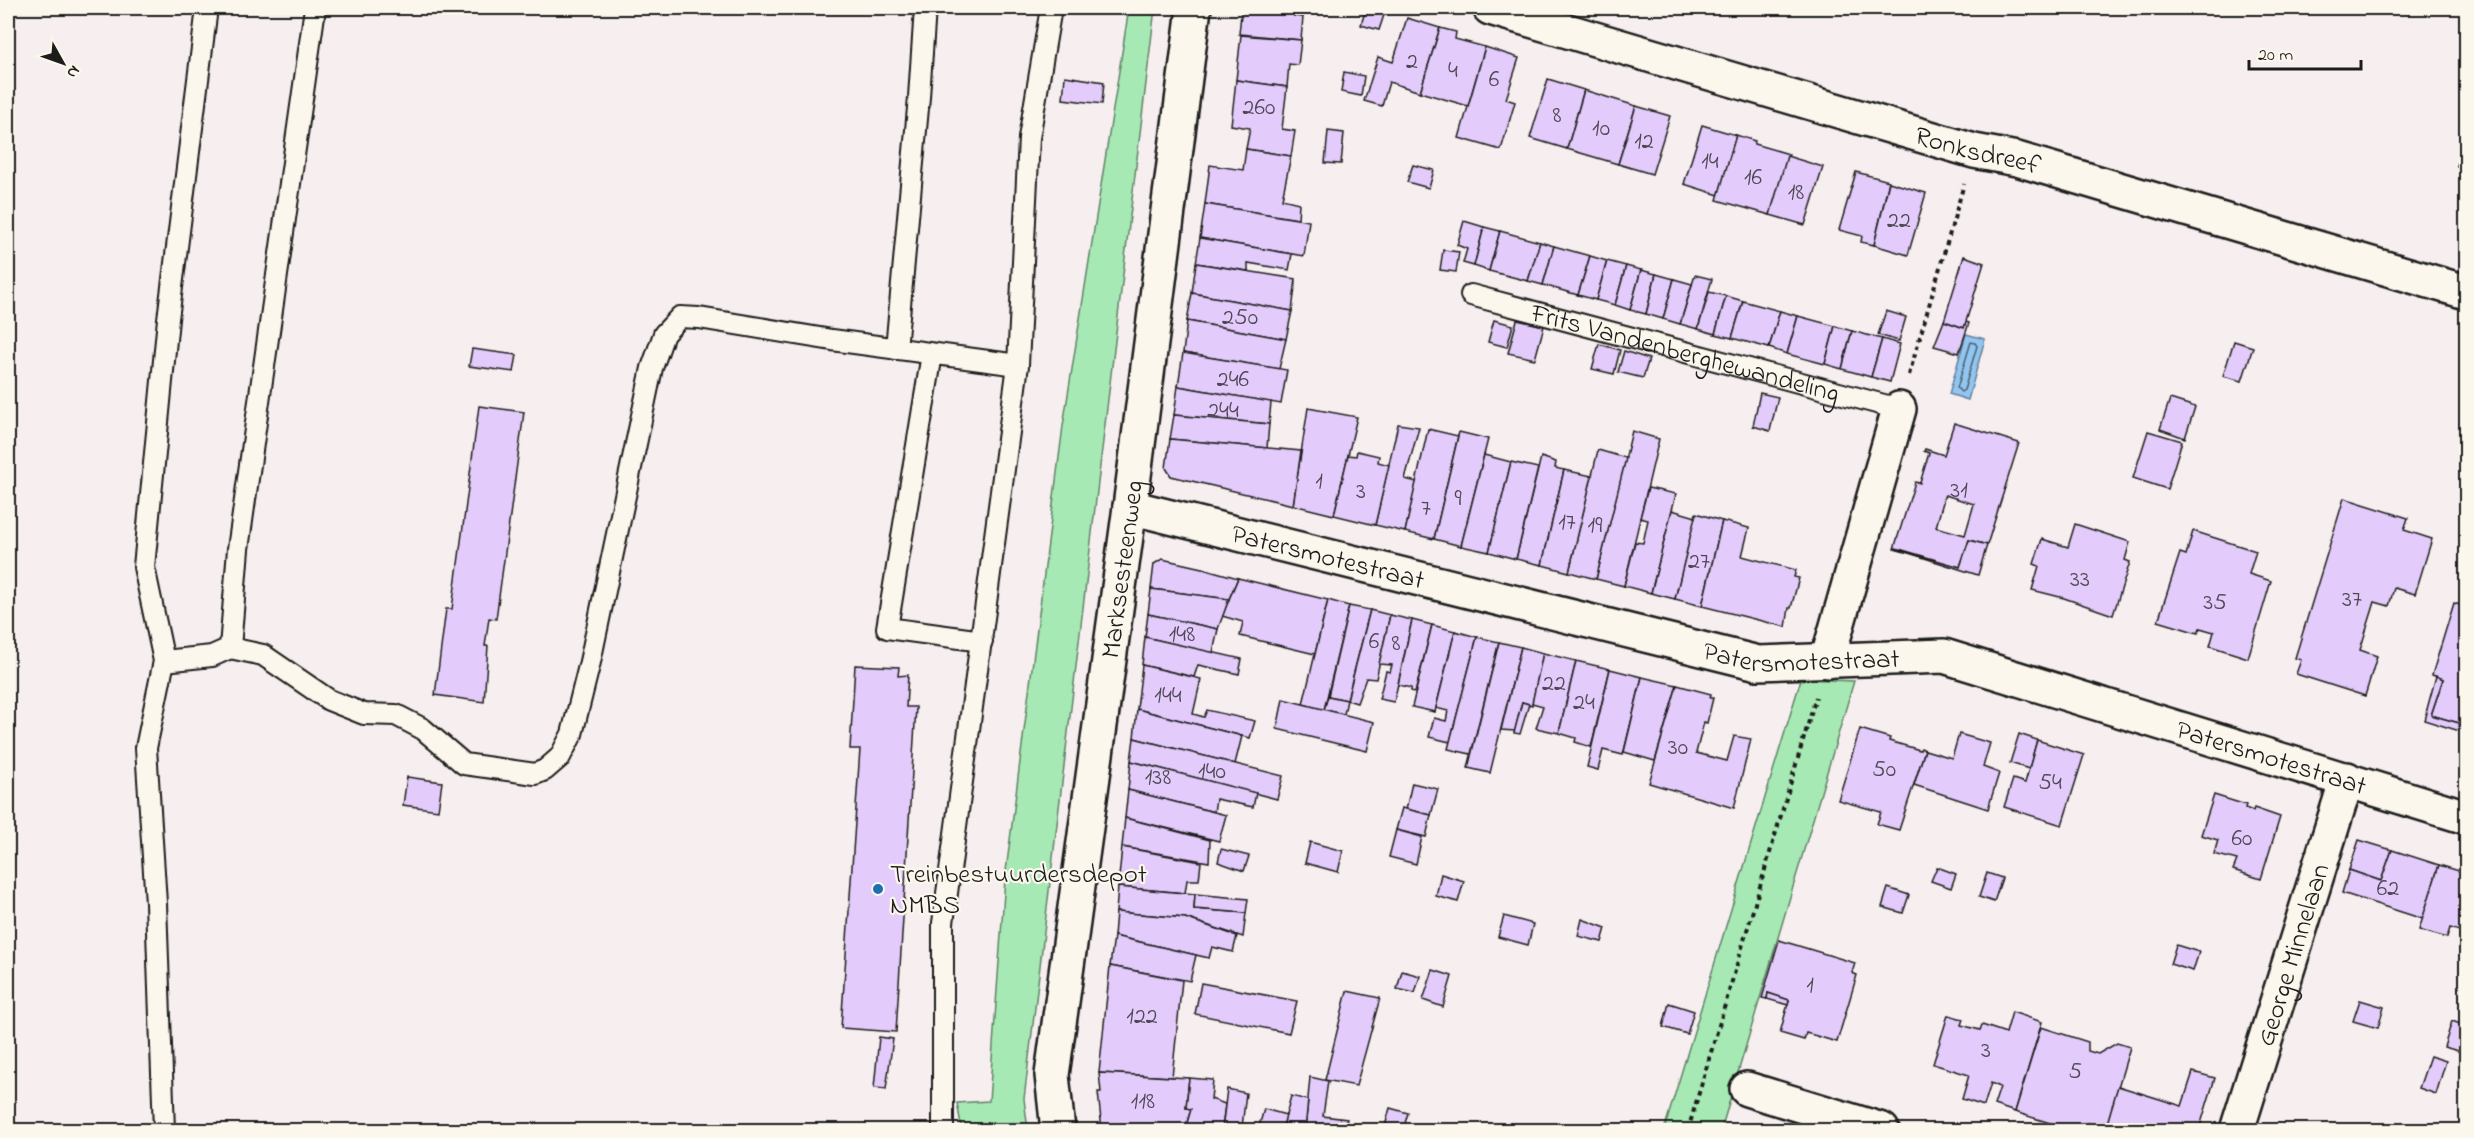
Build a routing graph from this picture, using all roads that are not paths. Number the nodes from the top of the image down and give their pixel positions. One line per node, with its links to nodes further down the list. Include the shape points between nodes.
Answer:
1 (207, 8): 16 (lane, via 168,318 144,567)
2 (315, 8): 15 (lane, via 238,549)
3 (925, 8): 9 (lane)
4 (1051, 8): 11 (lane, via 1029,138)
5 (1194, 8): 13 (street, Marksesteenweg)
6 (1490, 8): 7 (street, Ronksdreef)
7 (2466, 292)
8 (1471, 295): 12 (lane, Frits Vandenberghewandeling)
9 (896, 349): 10 (lane); 15 (lane, via 699,318 680,317 664,334 652,368 572,734 560,757 545,770 535,774 464,764 423,729 396,715 364,714 329,700 263,655)
10 (932, 354): 11 (lane); 14 (lane, via 886,628)
11 (1018, 365): 14 (lane)
12 (1899, 409): 17 (street)
13 (1130, 507): 17 (street, Patersmotestraat, via 1758,663); 23 (street, Marksesteenweg, via 1052,1075)
14 (982, 641): 22 (lane, via 943,923)
15 (230, 648): 16 (lane, via 212,656)
16 (164, 661): 21 (lane, via 146,748)
17 (1827, 661): 18 (street, Patersmotestraat, via 1944,656)
18 (2347, 779): 19 (street, Patersmotestraat); 25 (street, George Minnelaan)
19 (2466, 817)
20 (1747, 1089): 24 (street)
21 (164, 1131)
22 (943, 1131)
23 (1058, 1131)
24 (1882, 1131)
25 (2237, 1131)

